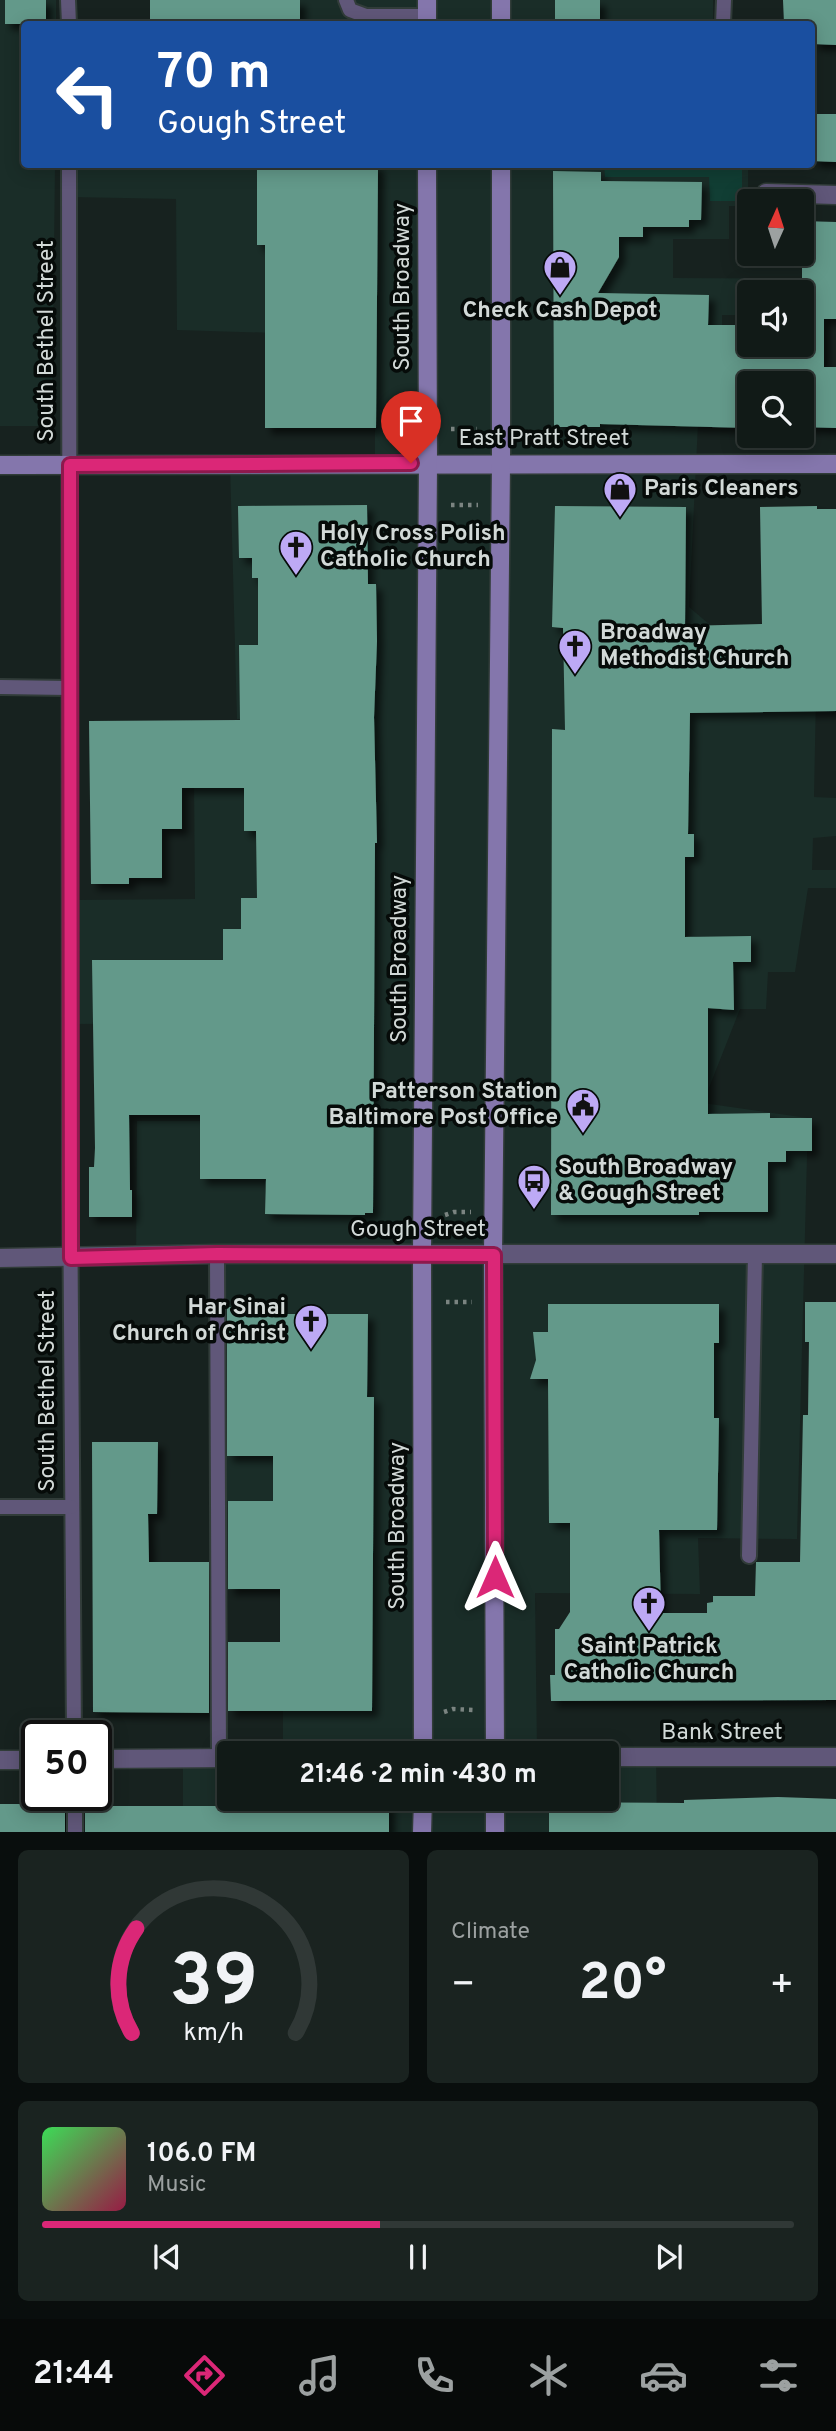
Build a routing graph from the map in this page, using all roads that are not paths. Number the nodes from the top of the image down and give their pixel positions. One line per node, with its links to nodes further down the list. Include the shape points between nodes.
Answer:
1 (68, 0): 6 (lane)
2 (346, 0): 5 (lane, via 350,10 366,16)
3 (501, 0): 7 (main road)
4 (724, 0): 8 (lane)
5 (427, 13)
6 (69, 21)
7 (501, 21)
8 (723, 21)
9 (69, 168): 18 (lane, South Bethel Street)
10 (428, 168): 14 (main road, South Broadway)
11 (501, 168): 15 (main road)
12 (814, 194): 13 (street)
13 (836, 195)
14 (428, 463): 15 (main road, East Pratt Street); 18 (main road, East Pratt Street); 21 (main road, South Broadway)
15 (501, 464): 16 (main road, East Pratt Street); 25 (main road)
16 (836, 464)
17 (0, 465): 18 (main road, East Pratt Street)
18 (70, 465): 20 (lane, South Bethel Street)
19 (0, 687): 20 (lane)
20 (69, 688): 27 (lane, South Bethel Street)
21 (422, 1253): 22 (street, Gough Street); 25 (street, Gough Street); 33 (main road, South Broadway)
22 (217, 1254): 27 (street, Gough Street); 32 (lane)
23 (755, 1254): 24 (street, Gough Street); 25 (street, Gough Street); 30 (lane)
24 (836, 1254)
25 (494, 1255): 34 (main road)
26 (0, 1258): 27 (street, Gough Street)
27 (71, 1258): 29 (lane, South Bethel Street)
28 (0, 1507): 29 (lane)
29 (71, 1507): 31 (lane, South Bethel Street)
30 (749, 1556)
31 (75, 1720)
32 (224, 1741)
33 (423, 1741)
34 (495, 1741)
35 (619, 1757): 36 (street, Bank Street)
36 (836, 1757)
37 (217, 1758): 38 (street)
38 (112, 1759)
39 (0, 1760): 40 (street)
40 (21, 1760)
41 (75, 1811): 44 (lane)
42 (423, 1811): 45 (main road)
43 (495, 1811): 46 (main road)
44 (75, 1832)
45 (422, 1832)
46 (495, 1832)

